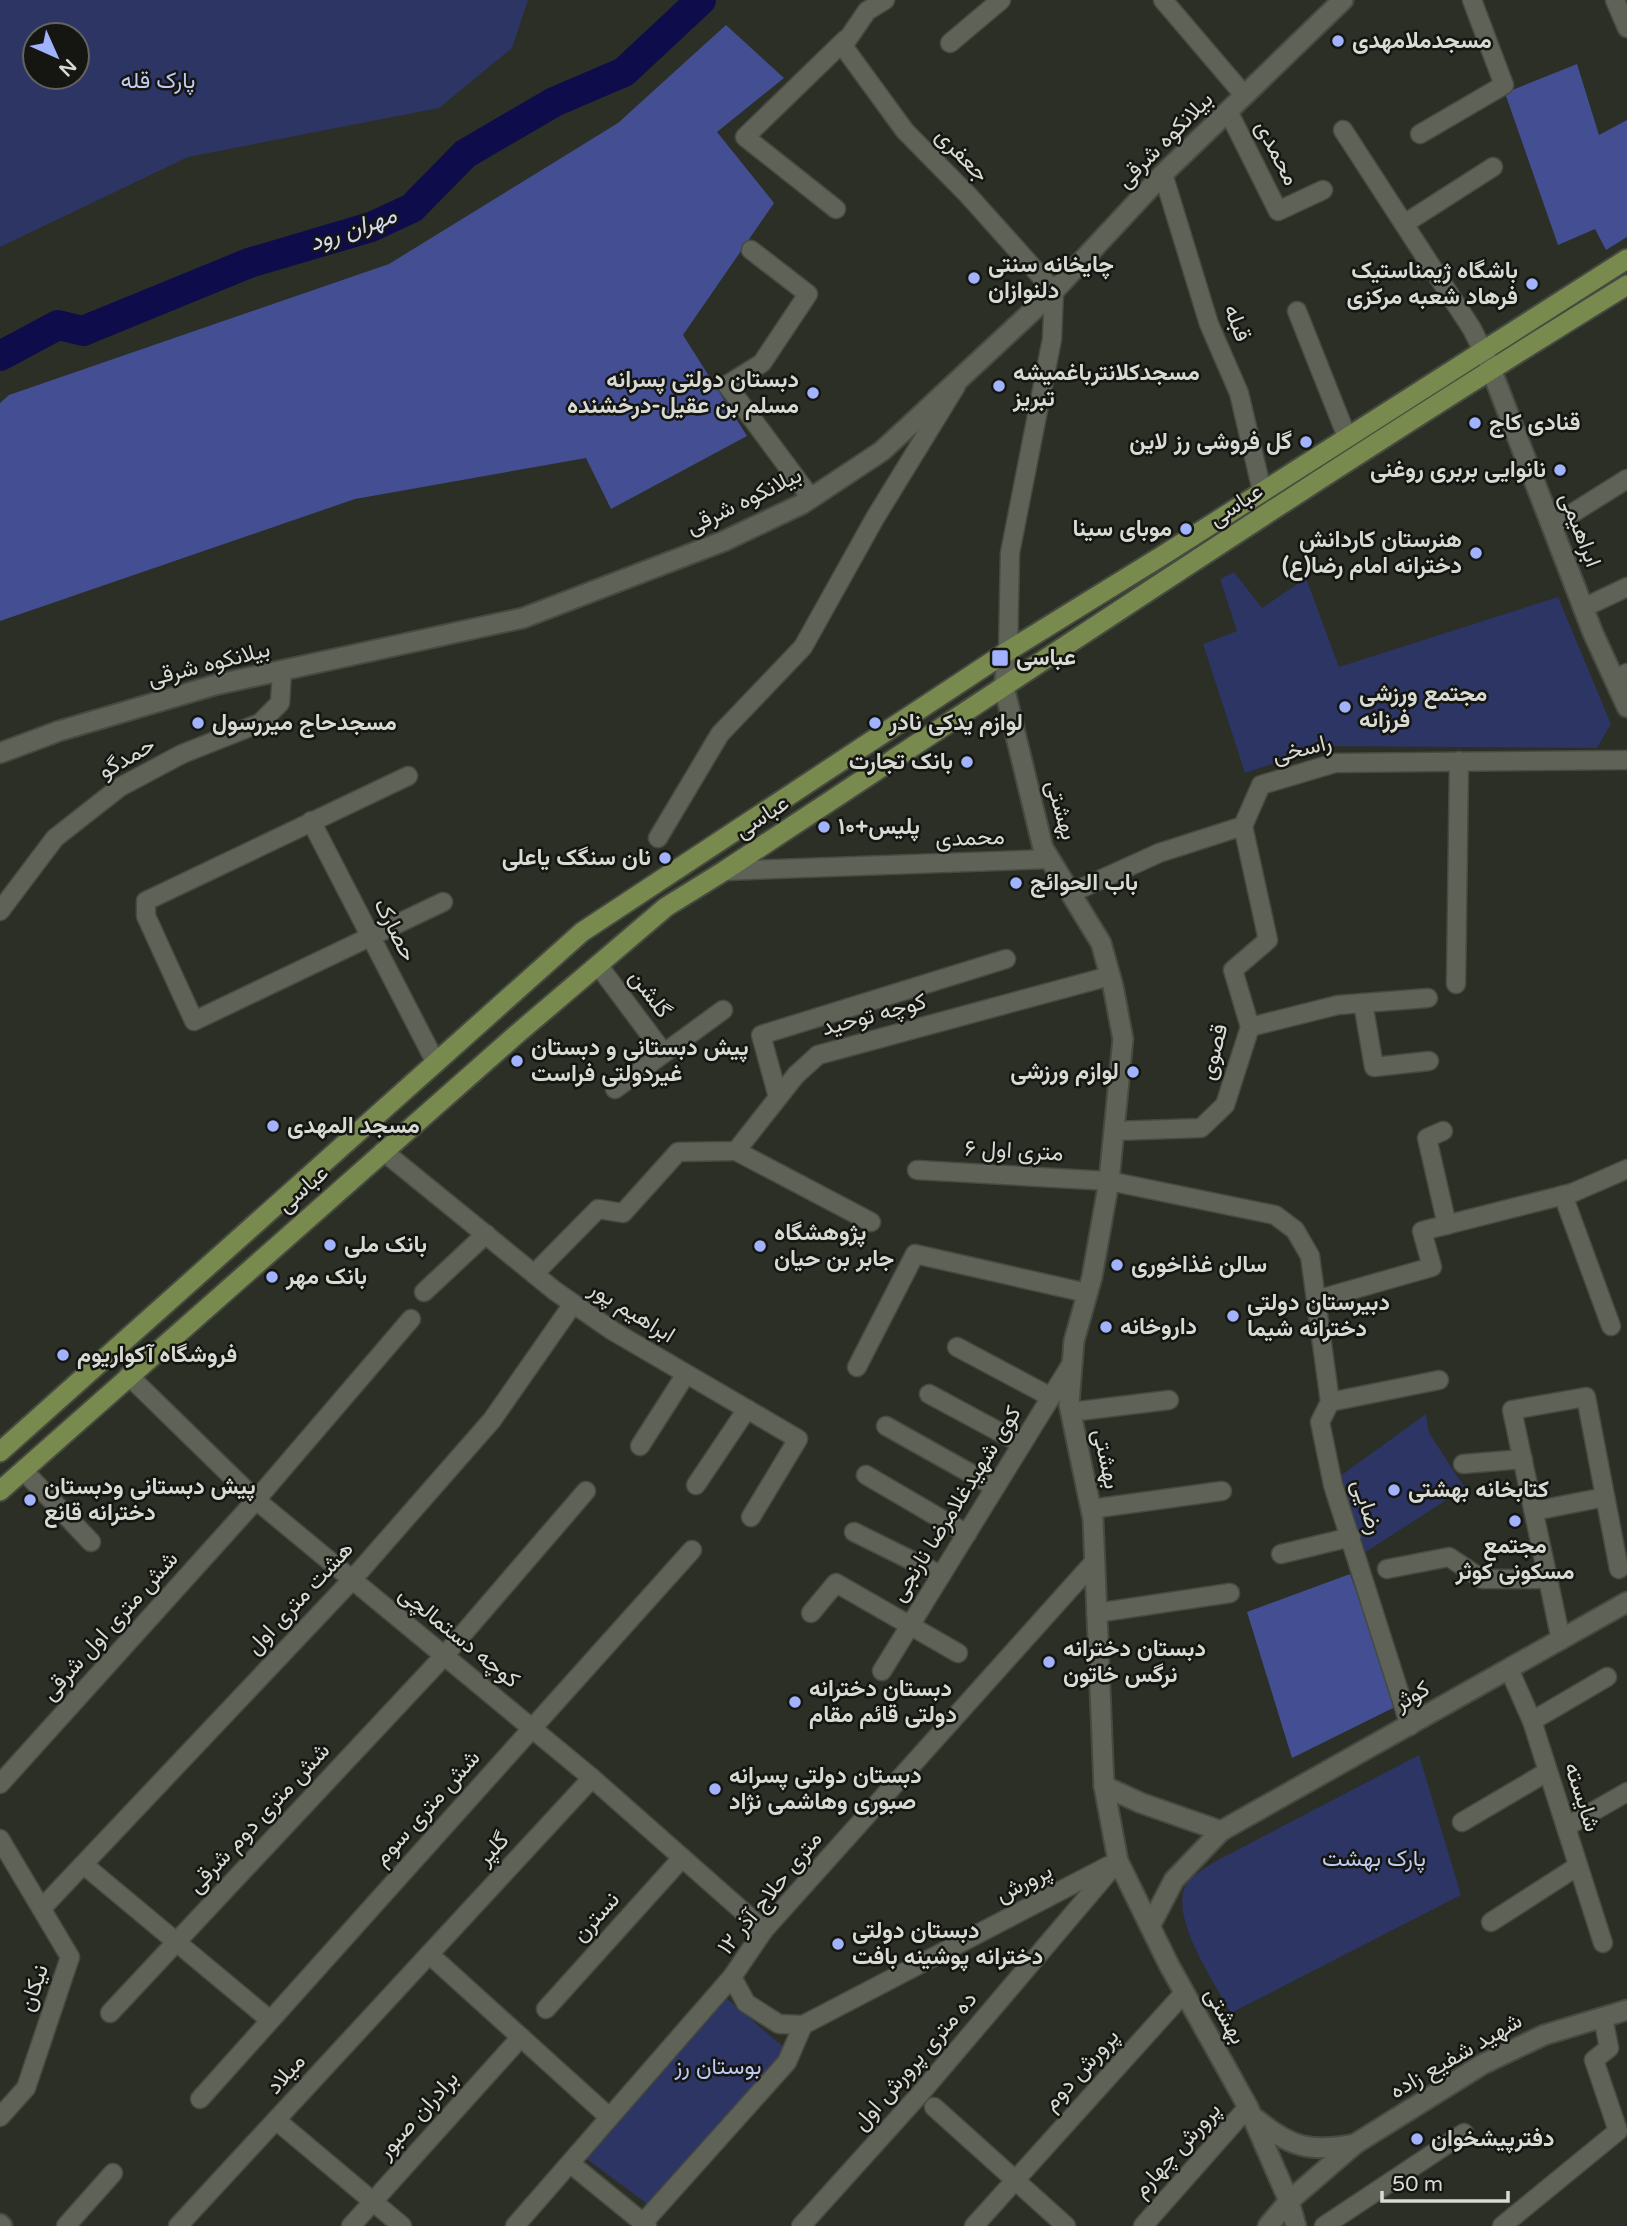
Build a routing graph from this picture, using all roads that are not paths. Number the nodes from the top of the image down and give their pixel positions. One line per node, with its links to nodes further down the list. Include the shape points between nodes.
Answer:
1 (885, 0): 8 (street, via 867,11)
2 (1001, 0): 9 (street)
3 (1163, 0): 10 (street)
4 (1343, 0): 10 (main road, بیلانکوه شرقی)
5 (1472, 0): 13 (street, via 1504,85)
6 (1615, 0): 7 (street)
7 (1627, 28)
8 (845, 43): 17 (street, via 745,137); 22 (street, جعفری, via 905,131)
9 (950, 43)
10 (1244, 95): 11 (main road, بیلانکوه شرقی)
11 (1228, 111): 15 (main road, بیلانکوه شرقی); 16 (street, محمدی, via 1278,211)
12 (1343, 130): 18 (street)
13 (1420, 134)
14 (1493, 167): 18 (street)
15 (1163, 174): 22 (main road, بیلانکوه شرقی); 29 (street, قبله, via 1209,324 1239,393)
16 (1323, 190)
17 (836, 209)
18 (1404, 224): 24 (street)
19 (751, 250): 30 (street, via 808,294 762,363 727,385)
20 (1627, 259): 24 (main road, عباسى)
21 (1627, 285): 25 (main road, عباسى)
22 (1054, 291): 26 (main road, بیلانکوه شرقی); 35 (street, via 1052,339 1010,553)
23 (1297, 311): 27 (street)
24 (1482, 350): 25 (street); 27 (main road, عباسى)
25 (1491, 369): 31 (main road, عباسى); 32 (main road, ابراهیمی)
26 (962, 377): 30 (main road, بیلانکوه شرقی, via 882,451); 46 (street, via 803,647 720,734)
27 (1347, 437): 29 (main road, عباسى)
28 (1627, 479): 32 (street)
29 (1262, 491): 31 (main road); 35 (main road, عباسى)
30 (811, 498): 36 (main road, بیلانکوه شرقی, via 724,541 523,618)
31 (1269, 513): 38 (main road, عباسى)
32 (1552, 526): 34 (main road, ابراهیمی)
33 (1627, 587): 34 (street)
34 (1583, 608): 37 (main road, ابراهیمی)
35 (1008, 651): 38 (main road, بهشتی); 63 (main road, عباسى, via 582,932)
36 (282, 670): 40 (main road, بیلانکوه شرقی, via 215,685); 51 (street, حمدگو, via 280,703 260,723 182,754 120,787 54,838)
37 (1620, 676): 39 (main road, ابراهیمی)
38 (1004, 687): 47 (main road, بهشتی, via 1043,848); 48 (main road, عباسى)
39 (1627, 707)
40 (0, 753)
41 (1627, 760): 42 (street, راسخی)
42 (1459, 761): 45 (street, راسخی, via 1335,762 1261,785); 56 (street)
43 (408, 776): 44 (street)
44 (311, 821): 52 (street, حصارک); 52 (street, via 146,901 146,916 194,1021)
45 (1243, 826): 49 (street, via 1159,853); 60 (street, قصوی, via 1268,940 1233,970)
46 (658, 838)
47 (1050, 859): 48 (street, محمدی); 49 (main road, بهشتی)
48 (724, 871): 54 (main road, عباسى, via 666,908)
49 (1071, 893): 55 (main road, بهشتی, via 1101,943)
50 (443, 902): 52 (street)
51 (0, 911)
52 (370, 935): 63 (street, حصارک)
53 (1006, 959): 65 (street, via 761,1035)
54 (598, 965): 61 (street, گلشن); 68 (main road, عباسى)
55 (1110, 976): 65 (street, کوچه توحید, via 818,1055); 66 (main road, بهشتی, via 1123,1039)
56 (1456, 984)
57 (1428, 998): 58 (street)
58 (1363, 1003): 60 (street); 62 (street, via 1374,1067)
59 (723, 1010): 61 (street)
60 (1250, 1027): 66 (street, قصوی, via 1225,1105 1201,1128)
61 (663, 1052): 64 (street)
62 (1429, 1061)
63 (436, 1063): 99 (main road, عباسى)
64 (615, 1089)
65 (778, 1097): 69 (street, کوچه توحید)
66 (1114, 1131): 72 (main road, بهشتی)
67 (1443, 1131): 75 (street, via 1427,1138)
68 (383, 1151): 76 (street, ابراهیم پور); 88 (main road, عباسى)
69 (736, 1152): 74 (street); 77 (street, via 678,1152 623,1213 598,1209)
70 (1627, 1169): 73 (street)
71 (917, 1170): 72 (street, ۶ متری اول)
72 (1109, 1181): 79 (main road, بهشتی); 80 (street, رضایی, via 1275,1215 1295,1230 1310,1256)
73 (1563, 1195): 75 (street); 83 (street)
74 (871, 1222)
75 (1447, 1225): 80 (street, via 1422,1231 1432,1267)
76 (486, 1234): 77 (street, ابراهیم پور); 78 (street)
77 (534, 1273): 81 (street, ابراهیم پور)
78 (424, 1292)
79 (1087, 1293): 85 (main road, بهشتی); 86 (street, via 915,1254)
80 (1316, 1300): 93 (street, رضایی)
81 (573, 1304): 87 (street, ابراهیم پور); 125 (street, هشت متری اول, via 492,1420)
82 (411, 1319): 110 (street, شش متری اول شرقی)
83 (1611, 1326)
84 (957, 1348): 91 (street)
85 (1072, 1363): 91 (street, کوی شهیدغلامرضا نارنجی); 95 (main road, بهشتی)
86 (857, 1367)
87 (686, 1374): 94 (street, ابراهیم پور); 98 (street)
88 (128, 1375): 102 (main road, عباسى); 110 (street, کوچه دستمالچی)
89 (1439, 1380): 93 (street)
90 (929, 1394): 97 (street)
91 (1051, 1397): 97 (street, کوی شهیدغلامرضا نارنجی)
92 (1169, 1399): 95 (street)
93 (1330, 1402): 116 (street, رضایی, via 1320,1422 1333,1485)
94 (747, 1409): 104 (street); 113 (street, ابراهیم پور, via 798,1439)
95 (1071, 1412): 111 (main road, بهشتی)
96 (886, 1426): 105 (street)
97 (1022, 1444): 105 (street, کوی شهیدغلامرضا نارنجی)
98 (640, 1446)
99 (0, 1452)
100 (1523, 1459): 101 (street); 109 (street, via 1512,1410 1586,1397); 112 (street)
101 (1464, 1464)
102 (23, 1470): 106 (main road, عباسى); 117 (street)
103 (866, 1475): 115 (street)
104 (696, 1485)
105 (995, 1487): 115 (street, کوی شهیدغلامرضا نارنجی)
106 (0, 1491)
107 (586, 1491): 133 (street, شش متری دوم شرقی)
108 (1222, 1491): 111 (street)
109 (1605, 1497): 112 (street); 121 (street)
110 (256, 1500): 125 (street, کوچه دستمالچی); 142 (street, شش متری اول شرقی)
111 (1091, 1509): 120 (main road, بهشتی)
112 (1534, 1511): 124 (street)
113 (751, 1517)
114 (854, 1532): 123 (street)
115 (967, 1534): 123 (street, کوی شهیدغلامرضا نارنجی)
116 (1351, 1537): 119 (street); 138 (street, رضایی)
117 (92, 1542)
118 (692, 1550): 139 (street, شش متری سوم)
119 (1281, 1554)
120 (1094, 1562): 128 (main road, بهشتی); 156 (street, ۱۲ متری حلاج آذر)
121 (1619, 1569)
122 (1388, 1570): 124 (street, via 1449,1557 1482,1579)
123 (941, 1575): 130 (street, کوی شهیدغلامرضا نارنجی)
124 (1548, 1579): 131 (street)
125 (351, 1581): 133 (street, کوچه دستمالچی); 151 (street, هشت متری اول)
126 (1230, 1593): 128 (street)
127 (1627, 1602): 131 (main road, کوثر)
128 (1096, 1613): 143 (main road, بهشتی)
129 (811, 1614): 130 (street, via 836,1583)
130 (910, 1626): 132 (street); 135 (street, کوی شهیدغلامرضا نارنجی)
131 (1560, 1640): 134 (main road, کوثر)
132 (958, 1653)
133 (444, 1657): 139 (street, کوچه دستمالچی); 157 (street, شش متری دوم شرقی)
134 (1509, 1669): 137 (street, شایسته); 138 (main road, کوثر)
135 (882, 1671)
136 (1607, 1677): 137 (street)
137 (1532, 1721): 140 (street, شایسته)
138 (1410, 1726): 147 (main road, کوثر)
139 (532, 1728): 141 (street, کوچه دستمالچی); 166 (street, شش متری سوم)
140 (1547, 1772): 145 (street); 146 (street, شایسته)
141 (592, 1777): 149 (street, کوچه دستمالچی); 159 (street, گلپر)
142 (0, 1784)
143 (1104, 1786): 147 (main road); 150 (main road, بهشتی)
144 (1627, 1792): 146 (street)
145 (1462, 1822)
146 (1566, 1827): 152 (street, شایسته)
147 (1221, 1831): 155 (main road, کوثر, via 1174,1881)
148 (0, 1839): 153 (street, نیکان)
149 (682, 1858): 156 (street, کوچه دستمالچی); 162 (street, نسترن)
150 (1118, 1861): 155 (main road, بهشتی); 167 (street, پرورش); 188 (street, ده متری پرورش اول)
151 (84, 1865): 153 (street, هشت متری اول); 157 (street)
152 (1578, 1866): 154 (street); 158 (street, شایسته)
153 (42, 1908): 172 (street, نیکان, via 70,1957 26,2088)
154 (1491, 1922)
155 (1150, 1926): 161 (main road, بهشتی)
156 (764, 1930): 160 (street, ۱۲ متری حلاج آذر)
157 (176, 1942): 164 (street, شش متری دوم شرقی); 166 (street)
158 (1602, 1943)
159 (429, 1954): 168 (street); 174 (street, میلاد)
160 (732, 1977): 167 (street, via 746,2003 779,2024); 173 (street, ۱۲ متری حلاج آذر)
161 (1184, 1993): 171 (main road, بهشتی); 179 (street, پرورش دوم)
162 (546, 2009)
163 (1627, 2010): 165 (main road, شهید شفیع زاده)
164 (110, 2013)
165 (1602, 2017): 176 (main road, شهید شفیع زاده, via 1544,2035 1483,2064); 195 (street, via 1609,2048 1594,2060 1618,2131)
166 (270, 2020): 169 (street, شش متری سوم)
167 (803, 2025): 182 (street, via 787,2062)
168 (521, 2037): 173 (street); 181 (street, برادران صبور)
169 (200, 2099)
170 (934, 2106): 179 (street)
171 (1250, 2111): 176 (main road, via 1279,2137 1299,2146); 180 (main road, بهشتی); 191 (street, پرورش چهارم)
172 (0, 2118)
173 (609, 2118): 177 (street, ۱۲ متری حلاج آذر)
174 (276, 2120): 181 (street); 184 (street, میلاد)
175 (1464, 2133): 194 (street)
176 (1354, 2144): 180 (main road, شهید شفیع زاده); 193 (main road, شهید شفیع زاده, via 1312,2194)
177 (571, 2164): 182 (street); 187 (street, ۱۲ متری حلاج آذر)
178 (113, 2173): 183 (street)
179 (1014, 2180): 189 (street, پرورش دوم); 190 (street)
180 (1289, 2201): 192 (main road, شهید شفیع زاده); 193 (main road, بهشتی)
181 (373, 2202): 185 (street, برادران صبور); 186 (street)
182 (645, 2224)
183 (66, 2226)
184 (178, 2226)
185 (351, 2226)
186 (402, 2226)
187 (515, 2226)
188 (801, 2226)
189 (974, 2226)
190 (1066, 2226)
191 (1143, 2226)
192 (1268, 2226)
193 (1298, 2226)
194 (1324, 2226)
195 (1502, 2226)

